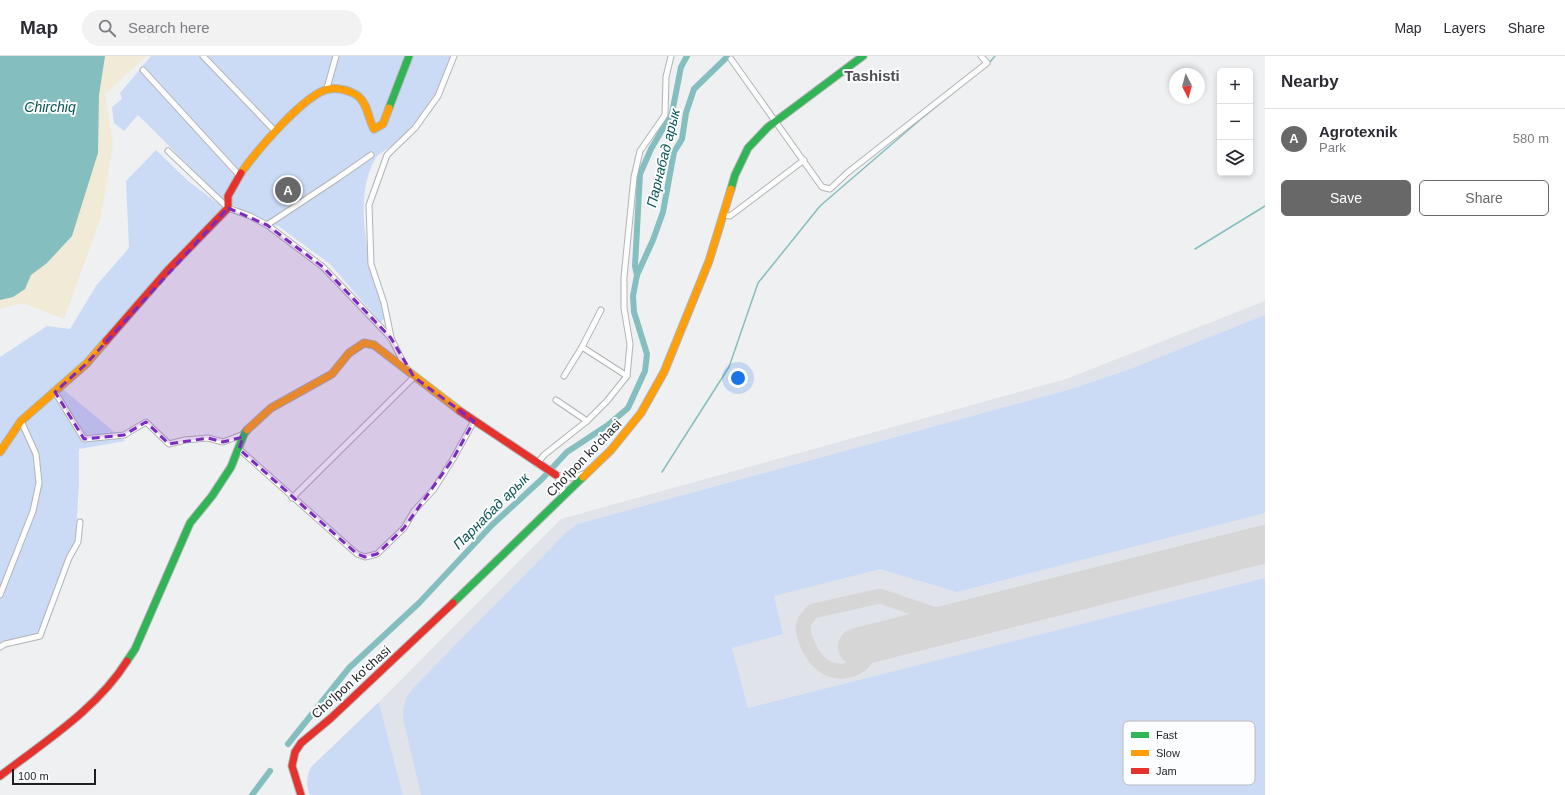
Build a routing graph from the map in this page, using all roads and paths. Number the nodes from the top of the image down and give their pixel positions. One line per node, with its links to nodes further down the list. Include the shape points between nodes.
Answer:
1 (203, 56): 12 (street)
2 (336, 56): 10 (street)
3 (409, 56): 10 (street, via 383,124 378,128 374,129 370,124 364,104 356,94)
4 (454, 56): 21 (street, via 438,96 414,128 387,155 369,205 371,264 384,303)
5 (671, 56): 25 (street, via 666,77 664,115 640,151 633,184 624,277 624,308 630,344)
6 (863, 56): 11 (street, Cho'lpon ko'chasi)
7 (984, 57): 15 (street, via 987,63 830,189 822,187)
8 (731, 59): 11 (street)
9 (143, 70): 16 (street)
10 (327, 88): 12 (street, via 315,95)
11 (775, 121): 15 (street); 18 (street, Cho'lpon ko'chasi, via 757,137 743,157)
12 (275, 132): 16 (street)
13 (168, 151): 17 (street)
14 (371, 155): 19 (street)
15 (804, 160): 18 (street, via 730,216)
16 (239, 175): 17 (street, via 228,196)
17 (228, 208): 19 (street); 27 (street, via 167,271 86,364)
18 (723, 215): 36 (street, Cho'lpon ko'chasi, via 709,261 654,393 627,432)
19 (268, 225): 21 (street, via 323,266)
20 (601, 310): 22 (street)
21 (391, 338): 23 (street)
22 (582, 347): 24 (street); 25 (street)
23 (405, 367): 26 (street); 32 (street, via 374,345 364,343 349,352 332,374 271,408 254,421)
24 (564, 376)
25 (627, 376): 31 (street)
26 (414, 377): 30 (street); 38 (street)
27 (55, 392): 29 (street); 32 (street, via 84,439 124,435 146,422 169,444 208,438 223,442)
28 (556, 400): 31 (street)
29 (21, 421): 34 (street); 41 (street, via 36,454 40,483 33,511)
30 (474, 421): 35 (street); 38 (street, via 454,459 434,489 414,511 404,528 377,554 365,557 357,554)
31 (587, 421): 35 (street, via 544,455)
32 (244, 434): 33 (street)
33 (239, 449): 38 (street); 43 (street, via 231,467 212,496 190,523 128,662 114,680 62,729)
34 (0, 452)
35 (539, 465): 37 (street)
36 (592, 468): 37 (street, via 576,478); 39 (street, Cho'lpon ko'chasi)
37 (556, 475): 39 (street, via 563,484 563,493)
38 (292, 498)
39 (559, 501): 44 (street, Cho'lpon ko'chasi, via 413,642 331,718 301,742 295,752 292,766)
40 (80, 522): 42 (street, via 78,542 68,558 40,636)
41 (0, 595)
42 (0, 647)
43 (0, 776)
44 (301, 795)

